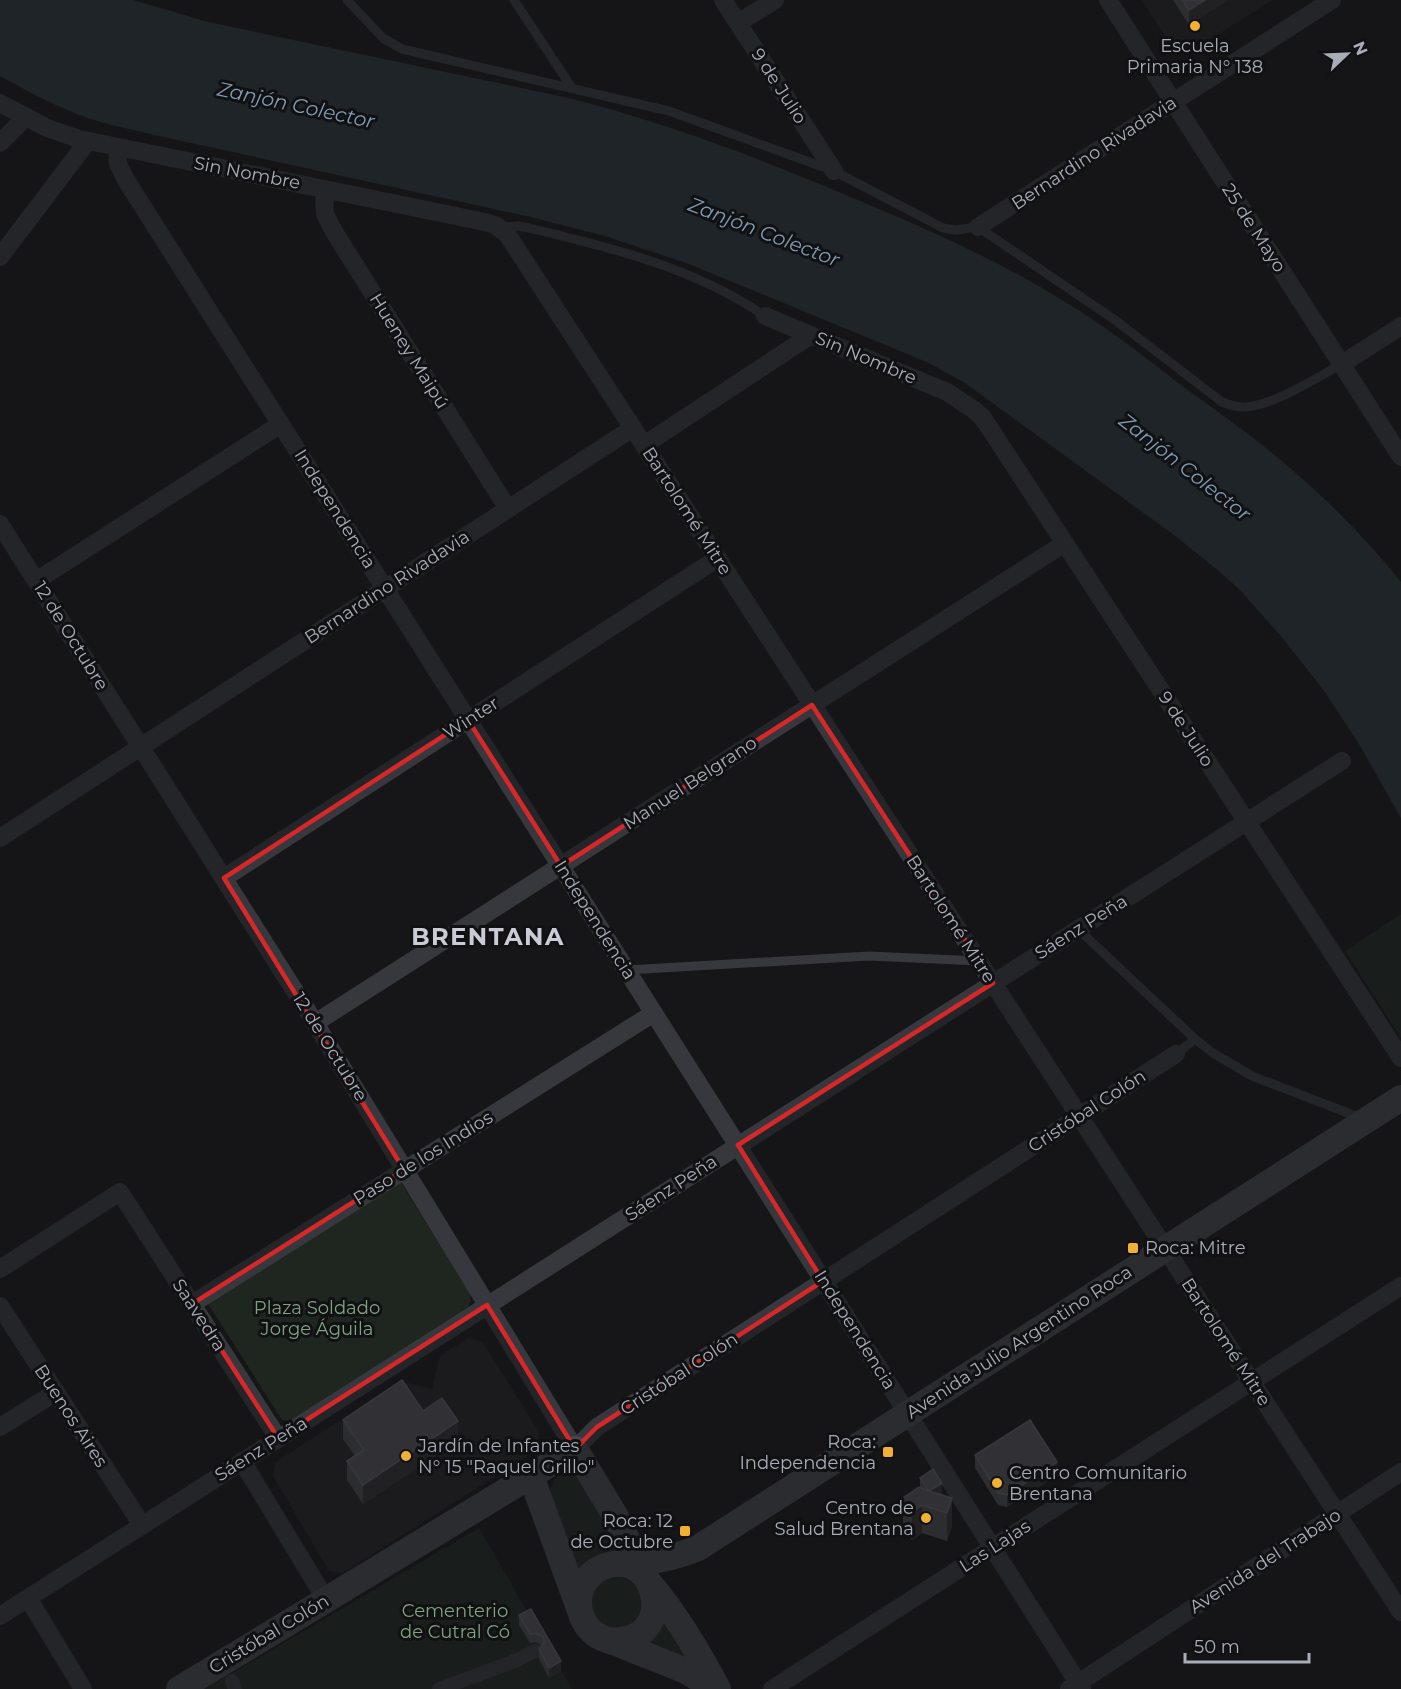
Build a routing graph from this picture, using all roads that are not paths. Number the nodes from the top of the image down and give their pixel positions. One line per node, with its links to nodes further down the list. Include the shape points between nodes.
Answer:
1 (347, 0): 8 (lane, via 383,38 402,49)
2 (514, 0): 8 (lane)
3 (723, 0): 7 (street, 9 de Julio)
4 (775, 0): 7 (street)
5 (1108, 0): 9 (street, 25 de Mayo)
6 (1332, 0): 9 (street, Bernardino Rivadavia)
7 (738, 23): 15 (street, 9 de Julio)
8 (572, 88): 15 (lane, via 669,111)
9 (1173, 102): 17 (street, Bernardino Rivadavia); 23 (street, 25 de Mayo)
10 (0, 103): 11 (street, Sin Nombre)
11 (26, 117): 12 (street, Sin Nombre, via 58,133); 13 (street)
12 (88, 141): 14 (street, Sin Nombre); 19 (street)
13 (0, 143)
14 (117, 147): 16 (street, Sin Nombre); 25 (street, Independencia, via 118,164 126,180)
15 (834, 171): 17 (lane, via 943,228)
16 (324, 189): 18 (street, Sin Nombre); 29 (street, Hueney Maipú, via 325,214 333,230)
17 (978, 227): 23 (lane, via 1115,320 1222,402 1245,407 1258,405)
18 (500, 228): 20 (lane, via 529,228 638,257 719,288); 26 (street, Bartolomé Mitre)
19 (0, 257)
20 (765, 316): 22 (street, Sin Nombre)
21 (1401, 326): 23 (street)
22 (811, 335): 24 (street, Sin Nombre); 27 (street)
23 (1342, 364): 28 (street, 25 de Mayo)
24 (966, 403): 31 (street, 9 de Julio, via 990,427)
25 (282, 424): 33 (street); 34 (street, Independencia)
26 (633, 428): 27 (street, Bartolomé Mitre); 29 (street, Bernardino Rivadavia)
27 (644, 445): 32 (street, Bartolomé Mitre)
28 (1401, 457)
29 (508, 509): 34 (street, Bernardino Rivadavia)
30 (0, 524): 33 (street, 12 de Octubre)
31 (1065, 543): 35 (street, Manuel Belgrano); 39 (street, 9 de Julio)
32 (717, 558): 35 (street, Bartolomé Mitre); 36 (street, Winter)
33 (36, 580): 37 (street, 12 de Octubre)
34 (385, 588): 36 (street, Independencia); 37 (street, Bernardino Rivadavia)
35 (813, 705): 41 (street, Manuel Belgrano); 44 (street, Bartolomé Mitre)
36 (468, 720): 41 (street, Independencia); 42 (street, Winter)
37 (140, 746): 40 (street, Bernardino Rivadavia); 42 (street, 12 de Octubre)
38 (1342, 761): 39 (street, Sáenz Peña)
39 (1247, 822): 43 (street, Sáenz Peña); 51 (street, 9 de Julio)
40 (0, 838)
41 (561, 866): 45 (street, Independencia); 48 (street, Manuel Belgrano)
42 (224, 878): 48 (street, 12 de Octubre)
43 (1078, 929): 46 (street, Sáenz Peña); 49 (lane)
44 (979, 961): 45 (lane, via 860,956); 46 (street, Bartolomé Mitre)
45 (627, 970): 47 (street, Independencia)
46 (993, 983): 53 (street, Bartolomé Mitre); 55 (street, Sáenz Peña)
47 (654, 1013): 55 (street, Independencia); 56 (street, Paso de los Indios)
48 (315, 1023): 56 (street, 12 de Octubre)
49 (1195, 1039): 50 (lane); 54 (lane, via 1252,1076)
50 (1176, 1053): 53 (street, Cristóbal Colón)
51 (1401, 1059)
52 (1401, 1098): 54 (main road, Avenida Julio Argentino Roca)
53 (1079, 1116): 57 (street, Bartolomé Mitre); 59 (street, Cristóbal Colón)
54 (1367, 1120): 57 (main road, Avenida Julio Argentino Roca)
55 (738, 1145): 59 (street, Independencia); 62 (street, Sáenz Peña)
56 (405, 1170): 61 (street, Paso de los Indios); 62 (street, 12 de Octubre)
57 (1166, 1249): 64 (street, Bartolomé Mitre); 66 (main road, Avenida Julio Argentino Roca)
58 (0, 1269): 61 (street, Saavedra, via 120,1192)
59 (824, 1281): 66 (street, Independencia); 69 (street, Cristóbal Colón, via 597,1427)
60 (1401, 1286): 64 (street, Las Lajas)
61 (192, 1304): 68 (street, Saavedra)
62 (487, 1305): 68 (street, Sáenz Peña); 69 (street, 12 de Octubre)
63 (0, 1306): 65 (street, Buenos Aires)
64 (1252, 1381): 73 (street, Bartolomé Mitre); 75 (street, Las Lajas)
65 (56, 1392): 67 (street); 74 (street, Buenos Aires)
66 (908, 1414): 75 (street, Independencia); 76 (main road, Avenida Julio Argentino Roca)
67 (0, 1427)
68 (278, 1438): 70 (street, Sáenz Peña)
69 (574, 1449): 72 (main road, Cristóbal Colón); 77 (main road, 12 de Octubre, via 616,1517)
70 (242, 1461): 74 (street, Sáenz Peña); 79 (street)
71 (1401, 1472): 73 (street, Avenida del Trabajo)
72 (531, 1476): 79 (main road, Cristóbal Colón); 80 (main road)
73 (1337, 1514): 81 (street, Bartolomé Mitre); 85 (street, Avenida del Trabajo)
74 (142, 1525): 78 (street, Sáenz Peña)
75 (992, 1547): 85 (street, Independencia); 91 (street, Las Lajas)
76 (698, 1548): 77 (main road, Avenida Julio Argentino Roca, via 669,1558); 77 (main road, Avenida Julio Argentino Roca, via 671,1575)
77 (645, 1582): 80 (main road, via 604,1566 586,1580); 83 (main road, via 650,1622 640,1634 626,1640); 90 (main road, 12 de Octubre, via 675,1616)
78 (28, 1598): 82 (street, Sáenz Peña); 86 (street)
79 (326, 1600): 87 (main road, Cristóbal Colón)
80 (579, 1609): 83 (main road, via 590,1629)
81 (1401, 1612)
82 (0, 1616)
83 (610, 1640): 89 (main road, via 688,1672)
84 (535, 1651): 88 (street)
85 (1077, 1687)
86 (83, 1689)
87 (179, 1689)
88 (439, 1689)
89 (710, 1689)
90 (718, 1689)
91 (771, 1689)

